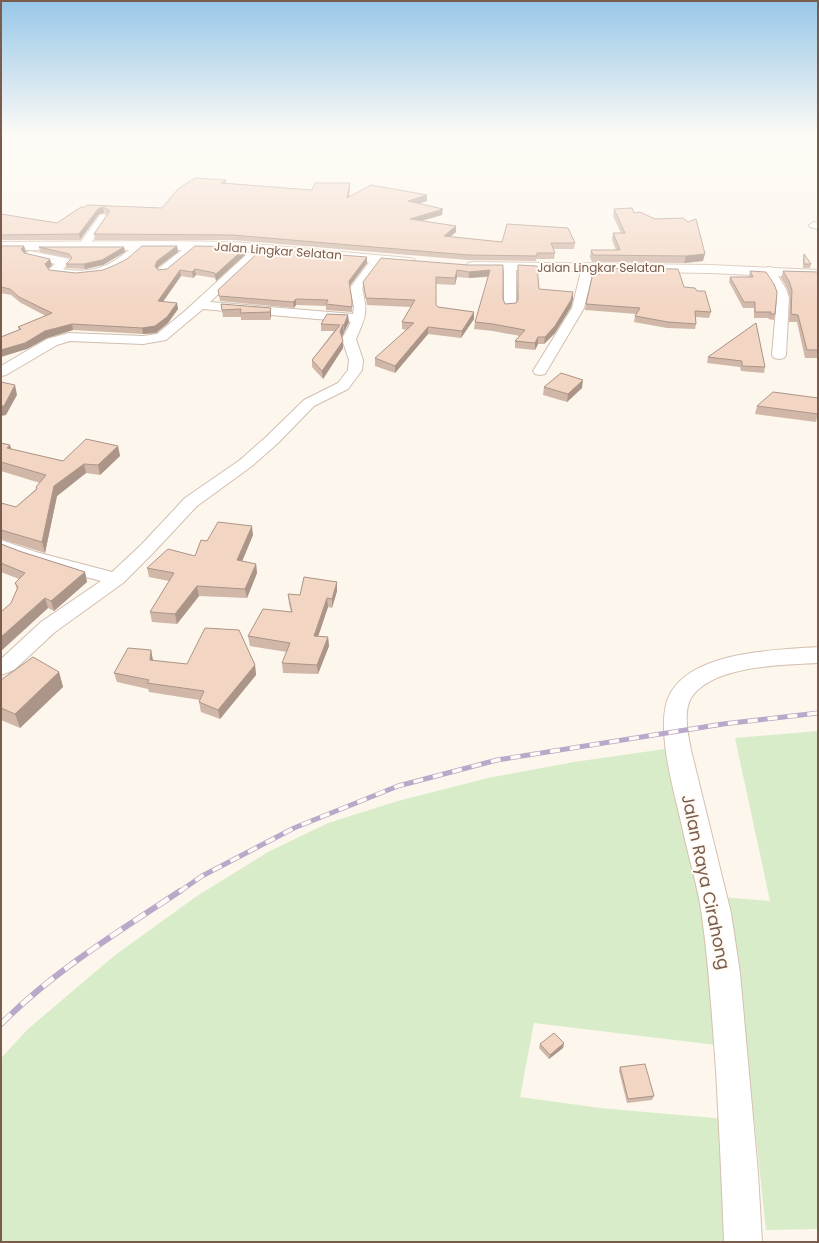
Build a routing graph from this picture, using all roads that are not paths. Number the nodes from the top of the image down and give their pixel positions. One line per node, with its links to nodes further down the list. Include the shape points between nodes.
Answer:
1 (104, 217): 2 (street)
2 (84, 245): 3 (street, Jalan Lingkar Selatan); 5 (street, Jalan Lingkar Selatan)
3 (141, 245): 4 (street, Jalan Lingkar Selatan); 7 (street, via 129,257 109,270 86,276 54,271 65,262)
4 (195, 245): 6 (street, Jalan Lingkar Selatan); 13 (street)
5 (1, 246)
6 (260, 248): 8 (street, Jalan Lingkar Selatan); 16 (street)
7 (30, 255)
8 (377, 260): 9 (street, Jalan Lingkar Selatan); 18 (street, via 356,288 360,307)
9 (421, 263)
10 (460, 266): 12 (street, Jalan Lingkar Selatan)
11 (588, 267): 12 (street, Jalan Lingkar Selatan); 14 (street, Jalan Lingkar Selatan); 20 (street, via 578,308)
12 (510, 268): 17 (street)
13 (163, 271)
14 (770, 271): 15 (street, Jalan Lingkar Selatan); 19 (street, via 783,298)
15 (818, 274)
16 (200, 305): 18 (street); 21 (street, via 161,337 143,340 69,337 52,342)
17 (510, 306)
18 (359, 318): 23 (street, via 349,339 356,360 355,370 343,386 309,403 246,463 191,502)
19 (779, 356)
20 (540, 371)
21 (1, 372)
22 (1, 545): 23 (street, via 29,556)
23 (116, 579): 25 (street, via 48,627)
24 (818, 655): 26 (street, Jalan Raya Cirahong, via 740,663 709,672 692,681 681,695 676,714 674,730 716,913 725,973)
25 (1, 668)
26 (743, 1242)

